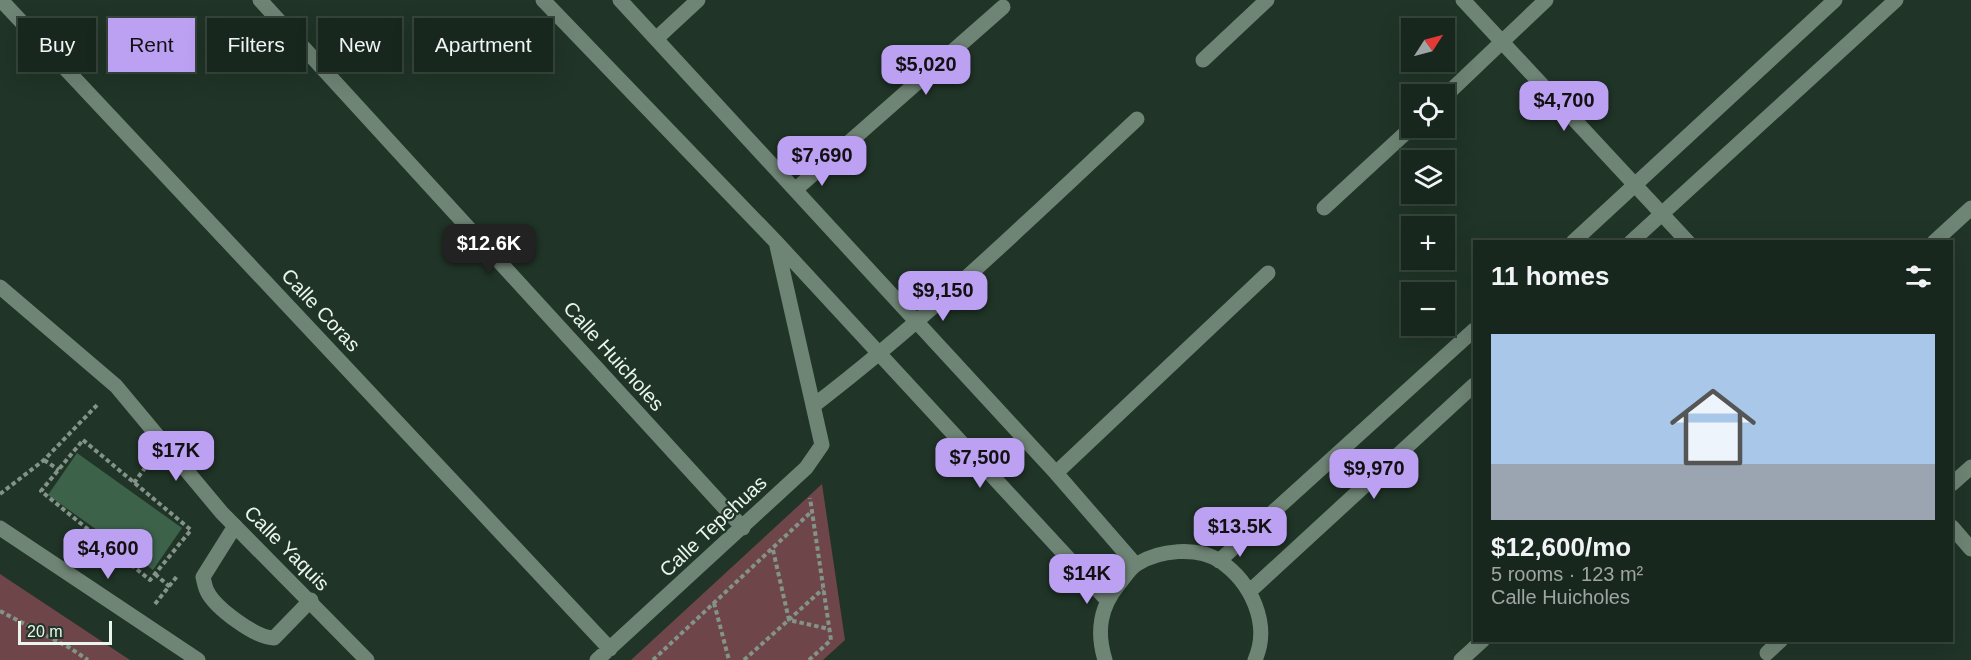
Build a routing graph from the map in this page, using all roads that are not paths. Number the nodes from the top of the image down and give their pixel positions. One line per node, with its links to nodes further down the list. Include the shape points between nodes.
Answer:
1 (1, 0): 50 (street, Calle Coras)
2 (260, 0): 40 (street, Calle Huicholes)
3 (543, 0): 27 (street)
4 (620, 0): 12 (street)
5 (698, 0): 12 (street)
6 (1267, 0): 14 (street)
7 (1463, 0): 13 (street)
8 (1546, 0): 13 (street)
9 (1835, 0): 18 (street)
10 (1896, 0): 22 (street)
11 (1003, 7): 19 (street)
12 (657, 38): 19 (street)
13 (1503, 43): 15 (street); 18 (street)
14 (1203, 60)
15 (1455, 86)
16 (1137, 119): 30 (street)
17 (1401, 137): 20 (street)
18 (1635, 185): 22 (street); 23 (street)
19 (795, 189): 30 (street)
20 (1324, 208)
21 (1971, 208): 26 (street)
22 (1661, 214): 24 (street); 25 (street)
23 (1575, 240)
24 (1633, 240)
25 (1686, 240)
26 (1936, 240)
27 (777, 243): 32 (street); 34 (street, Calle Tepehuas)
28 (1268, 273): 36 (street)
29 (0, 287): 38 (street, Calle Yaquis, via 116,386)
30 (917, 323): 32 (street); 36 (street)
31 (1473, 331): 43 (street)
32 (878, 356): 34 (street); 46 (street)
33 (1473, 386): 45 (street)
34 (813, 406): 40 (street, Calle Tepehuas, via 822,445 806,468)
35 (1971, 466): 37 (street)
36 (1056, 473): 44 (street)
37 (1953, 483)
38 (235, 526): 47 (street, Calle Yaquis); 47 (street, via 203,577 207,592 221,607 263,638 274,638)
39 (0, 528): 52 (street)
40 (743, 528): 50 (street, Calle Tepehuas)
41 (1953, 528): 42 (street)
42 (1971, 549)
43 (1219, 561): 44 (street, via 1190,552 1159,554); 45 (street)
44 (1135, 564): 46 (street)
45 (1250, 591): 56 (street, via 1260,621)
46 (1106, 599): 55 (street, via 1100,622 1100,645)
47 (311, 600): 53 (street, Calle Yaquis)
48 (1481, 642): 57 (street)
49 (1779, 642): 51 (street)
50 (610, 649): 54 (street, Calle Tepehuas)
51 (1767, 653)
52 (198, 660)
53 (368, 660)
54 (597, 660)
55 (1105, 660)
56 (1255, 660)
57 (1461, 660)

